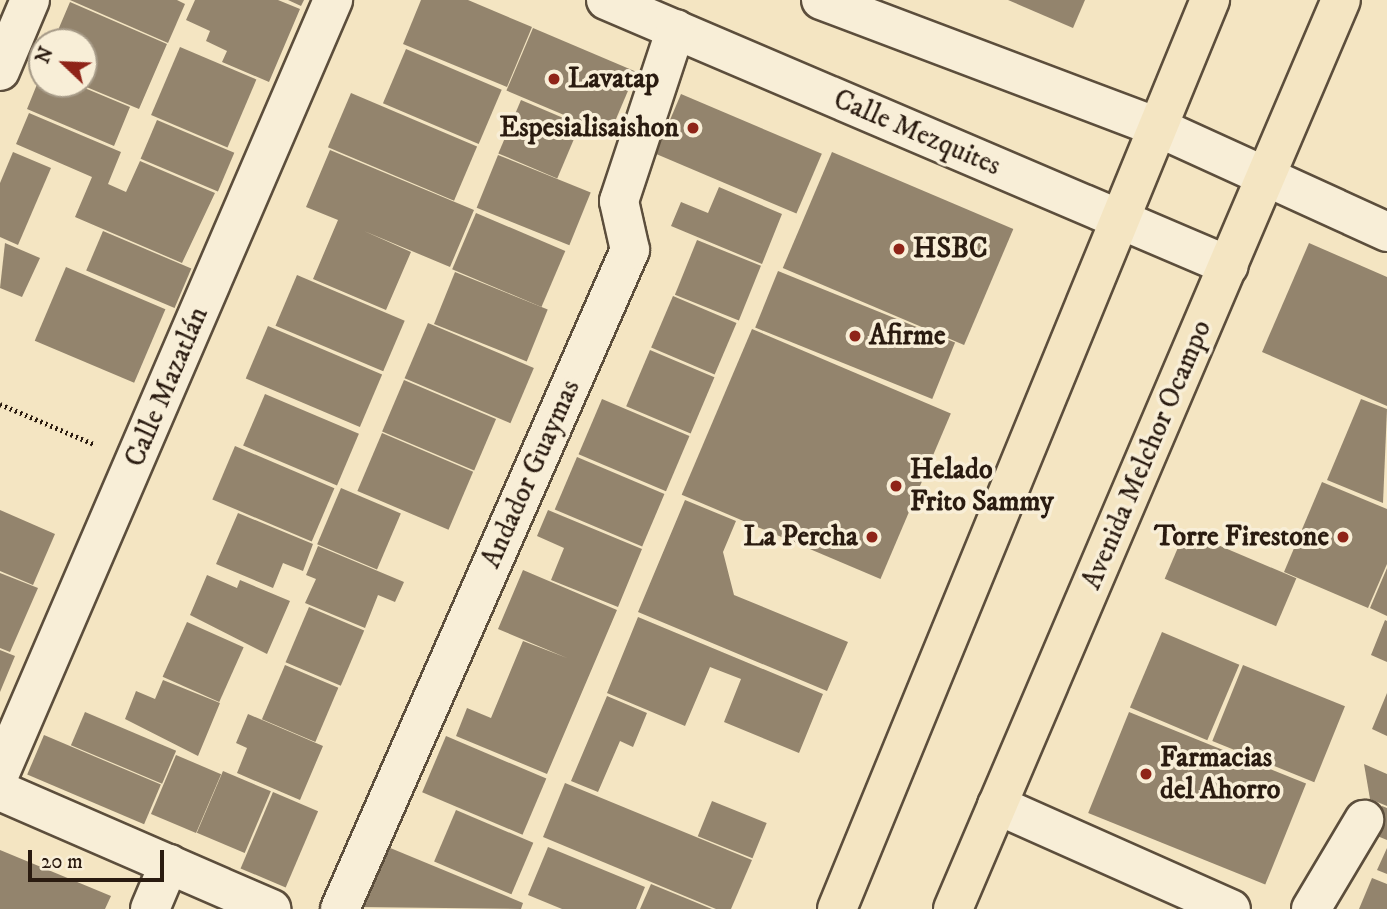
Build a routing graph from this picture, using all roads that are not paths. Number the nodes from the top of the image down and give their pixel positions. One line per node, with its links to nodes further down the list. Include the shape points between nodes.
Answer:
1 (30, 0): 8 (street)
2 (333, 0): 14 (street, Calle Mazatlán)
3 (606, 0): 7 (street, Calle Mezquites)
4 (821, 0): 9 (street)
5 (1210, 0): 9 (main road)
6 (1341, 0): 10 (main road, Avenida Melchor Ocampo)
7 (676, 29): 11 (street, Calle Mezquites); 21 (street, Andador Guaymas, via 619,201 630,250)
8 (0, 71)
9 (1157, 127): 10 (street); 11 (main road)
10 (1266, 182): 12 (street); 13 (main road, Avenida Melchor Ocampo)
11 (1121, 220): 13 (street, Calle Mezquites); 22 (main road)
12 (1387, 232)
13 (1229, 266): 16 (main road, Avenida Melchor Ocampo)
14 (0, 773)
15 (0, 791): 18 (street)
16 (997, 805): 23 (main road, Avenida Melchor Ocampo); 24 (street)
17 (1364, 820): 25 (street)
18 (169, 864): 19 (street); 20 (street)
19 (149, 909)
20 (272, 909)
21 (340, 909)
22 (837, 909)
23 (953, 909)
24 (1231, 909)
25 (1311, 909)

